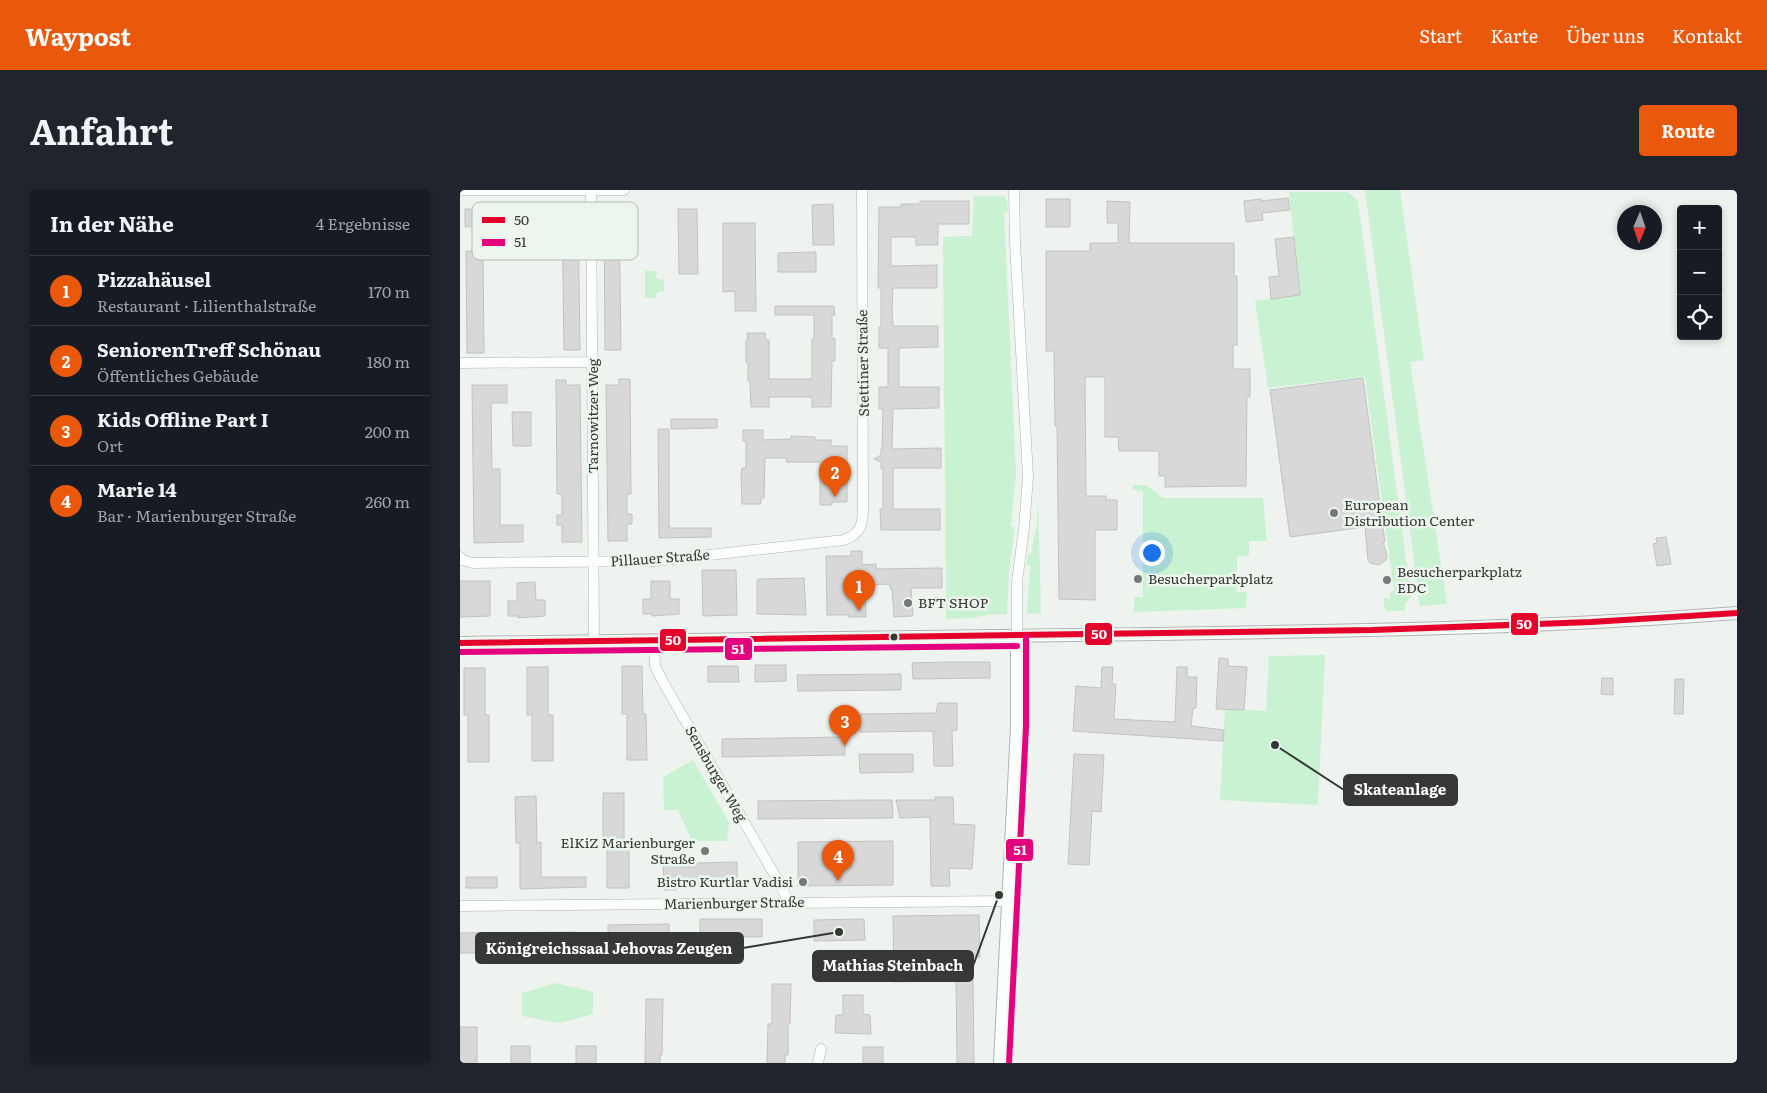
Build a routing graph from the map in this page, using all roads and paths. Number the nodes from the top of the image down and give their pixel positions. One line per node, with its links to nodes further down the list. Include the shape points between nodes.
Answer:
1 (460, 190): 2 (street)
2 (591, 190): 3 (street)
3 (624, 190)
4 (862, 190): 9 (street, Stettiner Straße, via 863,511)
5 (1014, 190): 13 (street, via 1028,477 1017,582)
6 (592, 260): 7 (street, Tarnowitzer Weg)
7 (593, 362): 8 (street); 11 (street, Tarnowitzer Weg)
8 (460, 363)
9 (857, 534): 11 (street, Pillauer Straße, via 844,540 694,557)
10 (461, 559): 11 (street, Pillauer Straße, via 473,564)
11 (594, 562): 15 (street, Tarnowitzer Weg)
12 (1737, 613): 13 (street, via 1529,625)
13 (1017, 637): 14 (street); 17 (street, via 1017,727)
14 (654, 641): 15 (street); 18 (street, Sensburger Weg, via 655,666)
15 (594, 642): 16 (street)
16 (460, 643)
17 (1008, 902): 18 (street, Marienburger Straße); 22 (street)
18 (789, 903): 19 (street, Marienburger Straße)
19 (460, 906)
20 (821, 1049): 21 (street)
21 (818, 1063)
22 (1000, 1063)

